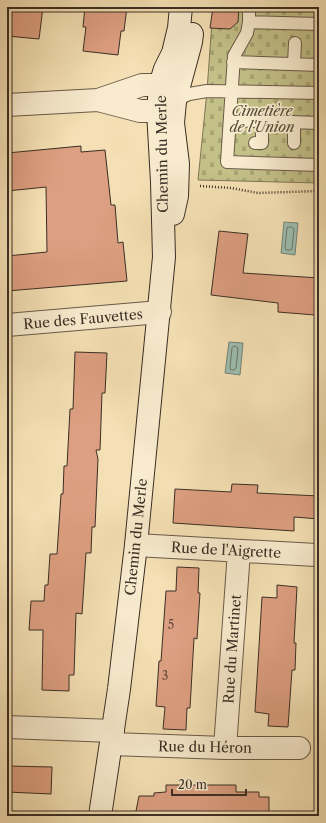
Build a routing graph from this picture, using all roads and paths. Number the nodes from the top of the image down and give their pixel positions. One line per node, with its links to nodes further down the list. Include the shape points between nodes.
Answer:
1 (182, 7): 10 (street, Chemin du Merle, via 173,53)
2 (195, 7): 15 (street, Chemin du Merle, via 191,42)
3 (249, 7): 4 (lane)
4 (249, 22): 5 (lane); 7 (lane, via 247,33)
5 (319, 24)
6 (295, 43): 8 (lane)
7 (233, 62): 8 (lane); 11 (lane)
8 (294, 64): 9 (lane)
9 (319, 65)
10 (160, 85): 13 (street, via 142,85); 15 (street)
11 (232, 91): 12 (lane); 15 (lane, via 190,94); 16 (lane)
12 (319, 93)
13 (98, 100): 14 (street); 15 (street, via 140,111)
14 (7, 106)
15 (166, 106): 25 (street, Chemin du Merle, via 173,123 178,164 177,196 164,257)
16 (230, 120): 17 (lane); 22 (lane, via 227,162)
17 (262, 121): 18 (lane); 20 (lane, via 262,143)
18 (294, 122): 19 (lane); 21 (lane)
19 (319, 123)
20 (255, 143)
21 (294, 144)
22 (319, 165)
23 (198, 185): 24 (path, via 258,192)
24 (319, 191)
25 (160, 312): 26 (street, Rue des Fauvettes); 27 (street, Chemin du Merle)
26 (7, 326)
27 (136, 545): 28 (street, Rue de l'Aigrette); 31 (street, Chemin du Merle)
28 (239, 551): 29 (street, Rue de l'Aigrette); 32 (street, Rue du Martinet)
29 (316, 555)
30 (7, 727): 31 (street, Rue du Héron)
31 (112, 737): 32 (street, Rue du Héron); 34 (street, Chemin du Merle)
32 (226, 748): 33 (street, Rue du Héron)
33 (299, 748)
34 (100, 816)

